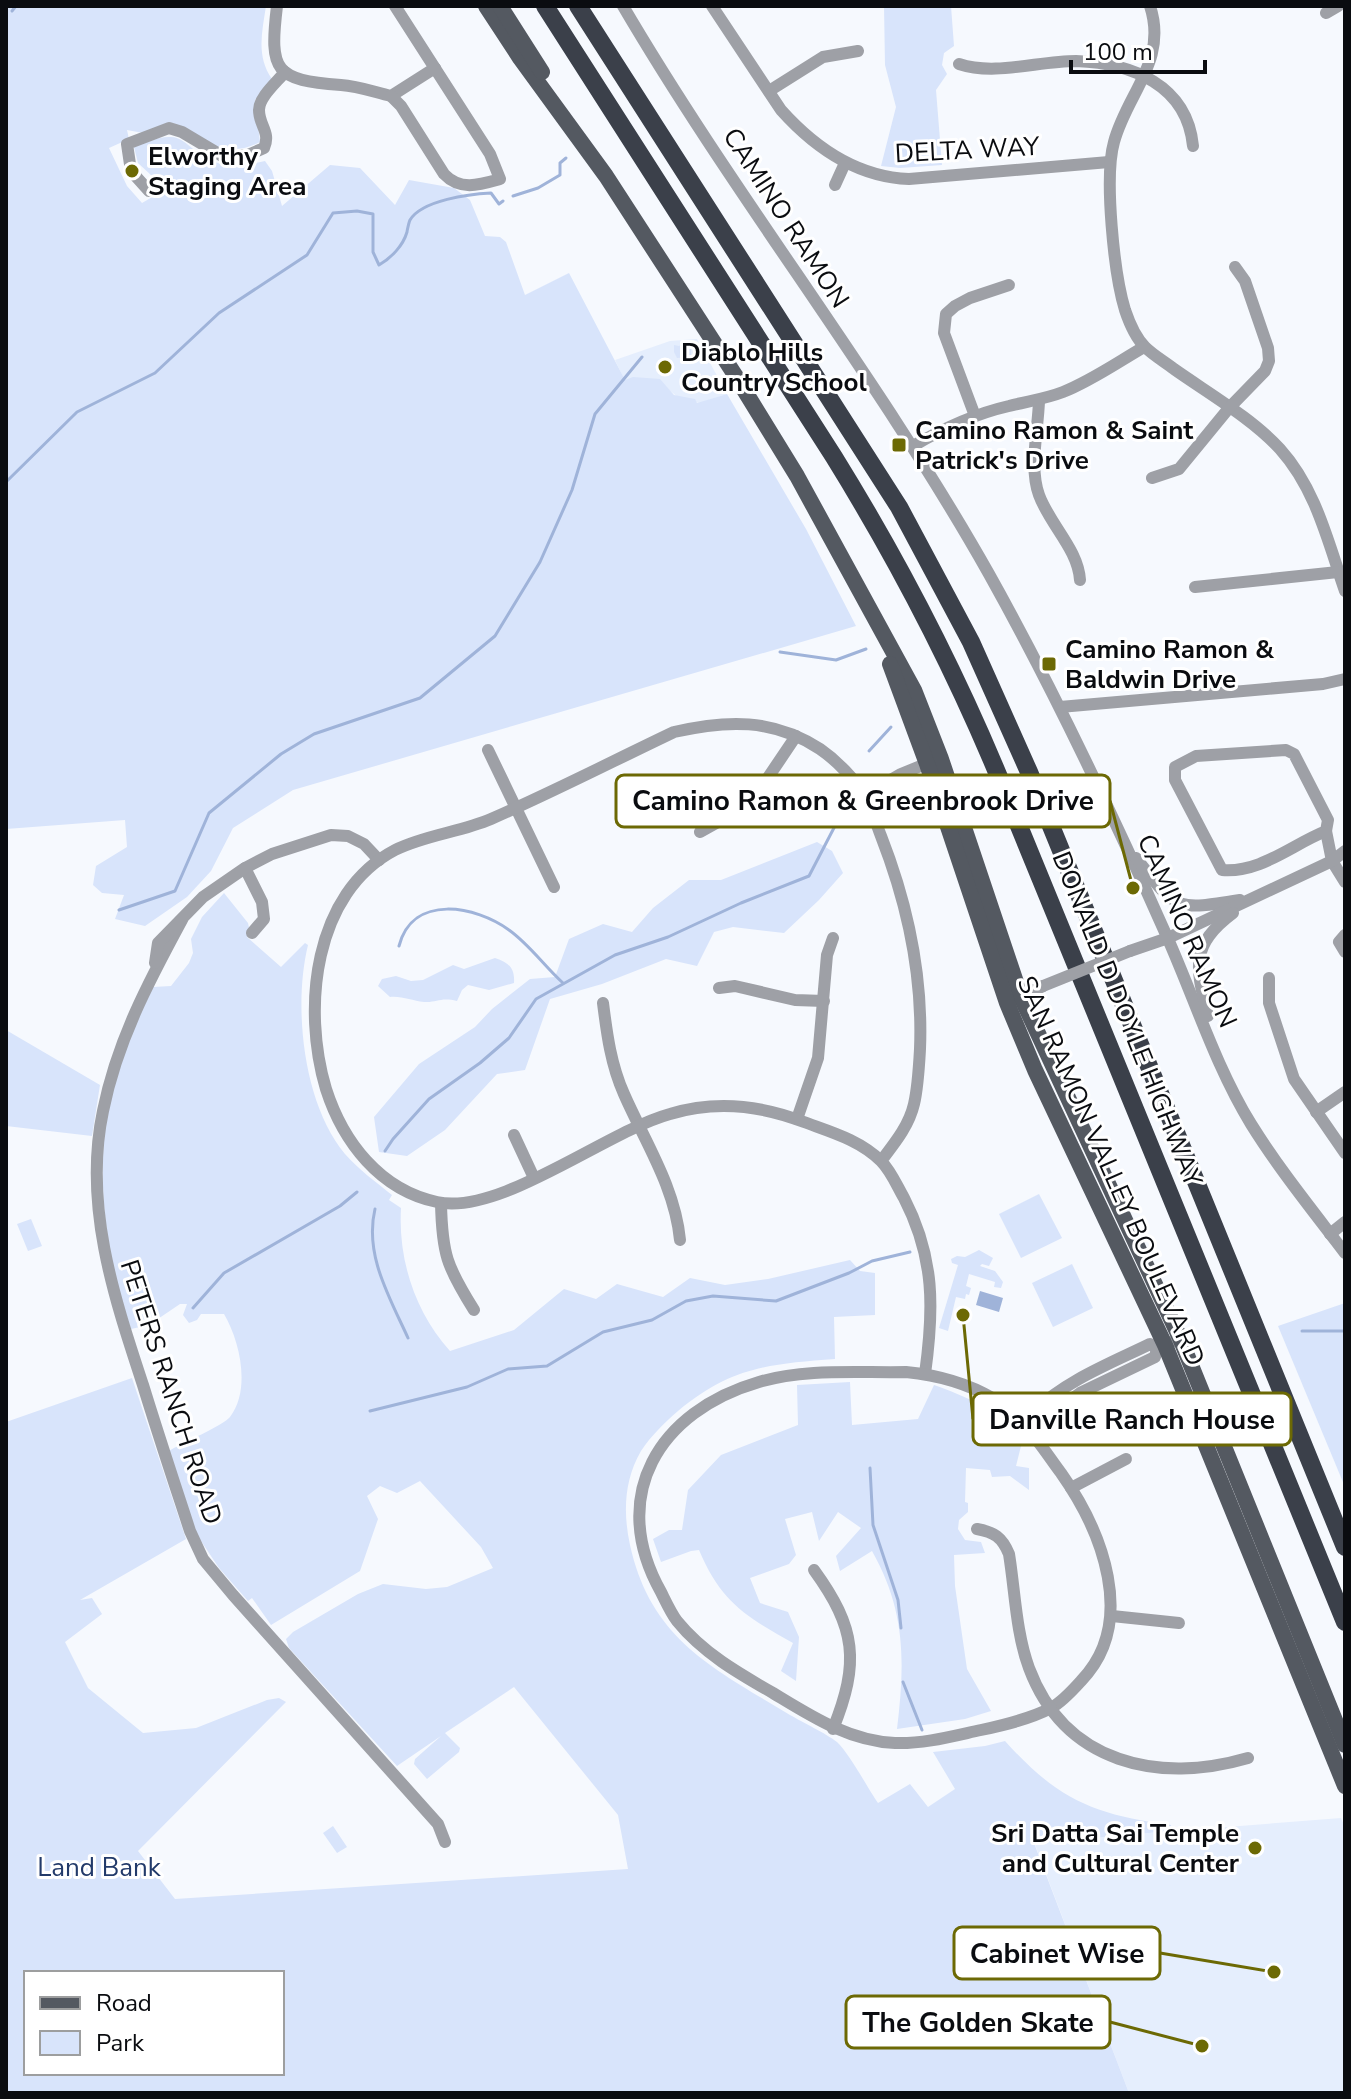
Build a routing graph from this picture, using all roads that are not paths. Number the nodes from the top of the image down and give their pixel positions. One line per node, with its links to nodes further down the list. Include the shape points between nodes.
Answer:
1 (277, 6): 15 (street, via 274,51)
2 (395, 6): 14 (street)
3 (486, 6): 22 (main road, SAN RAMON VALLEY BOULEVARD)
4 (500, 6): 22 (main road, SAN RAMON VALLEY BOULEVARD)
5 (545, 6): 88 (highway, DONALD D DOYLE HIGHWAY, via 842,469 945,653)
6 (578, 6): 85 (highway, DONALD D DOYLE HIGHWAY, via 899,507 964,628 1029,772)
7 (623, 6): 31 (street, CAMINO RAMON)
8 (712, 6): 17 (street, DELTA WAY)
9 (1150, 6): 16 (street, via 1155,41)
10 (1338, 6): 11 (street)
11 (1326, 13)
12 (858, 51): 17 (street, via 823,57)
13 (959, 64): 16 (street, via 984,68 1075,61)
14 (435, 68): 18 (street); 18 (street, via 490,154 500,179 467,186 452,182)
15 (285, 72): 18 (street, via 299,81); 24 (street, via 261,101 267,136 257,152 224,157 169,128 127,144 131,171)
16 (1144, 76): 19 (street, via 1182,107); 20 (street, via 1120,124)
17 (769, 91): 21 (street, DELTA WAY, via 794,125)
18 (391, 96)
19 (1193, 146)
20 (1109, 162): 21 (street, DELTA WAY, via 909,179); 27 (street, via 1120,283 1125,309)
21 (845, 163): 23 (street)
22 (606, 176): 41 (main road, SAN RAMON VALLEY BOULEVARD, via 782,451 914,690)
23 (835, 185)
24 (149, 191)
25 (1235, 267): 29 (street, via 1245,281 1269,361)
26 (1009, 285): 30 (street, via 970,298 946,314 944,333)
27 (1144, 347): 28 (street); 29 (street)
28 (1039, 401): 30 (street); 34 (street, via 1039,495 1075,558)
29 (1229, 408): 32 (street, via 1179,469); 33 (street, via 1257,427 1301,477)
30 (975, 416): 31 (street)
31 (913, 446): 38 (street, CAMINO RAMON)
32 (1152, 478)
33 (1338, 572): 35 (street); 36 (street)
34 (1080, 580)
35 (1195, 587)
36 (1345, 591)
37 (1345, 679): 38 (street)
38 (1060, 707): 46 (street, CAMINO RAMON)
39 (796, 736): 42 (street, via 833,759); 43 (street, via 772,726 737,722 674,732); 45 (street, via 761,788 734,813)
40 (488, 750): 43 (street)
41 (934, 761): 42 (street); 61 (main road, SAN RAMON VALLEY BOULEVARD)
42 (865, 795): 71 (street, via 894,870 918,972 914,1104)
43 (515, 808): 48 (street); 52 (street)
44 (1326, 831): 44 (street, via 1281,856 1237,871 1222,870 1175,780 1175,767 1196,756 1286,750 1294,754 1328,820); 49 (street)
45 (700, 832)
46 (1124, 842): 53 (street, via 1176,902 1186,906); 57 (street, CAMINO RAMON)
47 (1345, 851): 49 (street)
48 (379, 860): 50 (street, PETERS RANCH ROAD, via 364,844 331,835); 73 (street, via 346,895 323,945 315,1024 318,1056 341,1123 373,1170 395,1186)
49 (1332, 861): 51 (street); 53 (street)
50 (245, 868): 54 (street, via 263,905 264,919); 95 (street, PETERS RANCH ROAD, via 203,897 158,943 154,971 115,1061 102,1113 97,1186 110,1280 203,1559 438,1824)
51 (1345, 882)
52 (554, 887)
53 (1255, 897): 57 (street); 64 (street, via 1218,926 1201,948 1199,979)
54 (252, 933)
55 (1345, 935): 58 (street, via 1339,942)
56 (833, 938): 62 (street)
57 (1168, 938): 61 (street, bridge); 64 (street, CAMINO RAMON)
58 (1345, 952)
59 (1269, 978): 66 (street, via 1269,1003 1294,1079)
60 (719, 988): 62 (street)
61 (1014, 1000): 79 (main road, SAN RAMON VALLEY BOULEVARD, via 1035,1070)
62 (824, 1001): 67 (street, via 818,1058)
63 (603, 1003): 68 (street, via 612,1063)
64 (1221, 1063): 75 (street, CAMINO RAMON, via 1251,1124)
65 (1345, 1092): 66 (street)
66 (1316, 1112): 70 (street)
67 (797, 1119): 68 (street, via 726,1104 698,1106); 71 (street, via 850,1139)
68 (639, 1124): 72 (street); 76 (street, via 678,1217)
69 (514, 1135): 72 (street)
70 (1345, 1153)
71 (881, 1161): 80 (street, via 914,1217 925,1251 931,1326)
72 (534, 1178): 73 (street, via 479,1201)
73 (441, 1203): 78 (street, via 443,1248 451,1273)
74 (1345, 1222): 75 (street)
75 (1330, 1234): 77 (street, CAMINO RAMON)
76 (680, 1240)
77 (1345, 1253)
78 (474, 1310)
79 (1167, 1344): 81 (street, via 1155,1357); 92 (main road, SAN RAMON VALLEY BOULEVARD); 94 (main road, SAN RAMON VALLEY BOULEVARD)
80 (925, 1374): 81 (street, via 997,1400); 91 (street, via 793,1375 733,1392 682,1423 649,1467 639,1494 642,1548 676,1619 707,1652)
81 (1029, 1423): 83 (street)
82 (1126, 1459): 83 (street)
83 (1071, 1488): 87 (street, via 1097,1541)
84 (977, 1529): 90 (street, via 994,1532 1005,1543 1023,1647)
85 (1345, 1547)
86 (814, 1570): 91 (street, via 841,1613 849,1645 847,1695)
87 (1112, 1616): 89 (street); 90 (street, via 1103,1650 1088,1674)
88 (1345, 1622)
89 (1179, 1623)
90 (1052, 1708): 91 (street, via 1003,1725 896,1743); 93 (street, via 1068,1727 1119,1760 1151,1768 1207,1768)
91 (833, 1729)
92 (1345, 1745)
93 (1248, 1758)
94 (1345, 1786)
95 (445, 1842)

